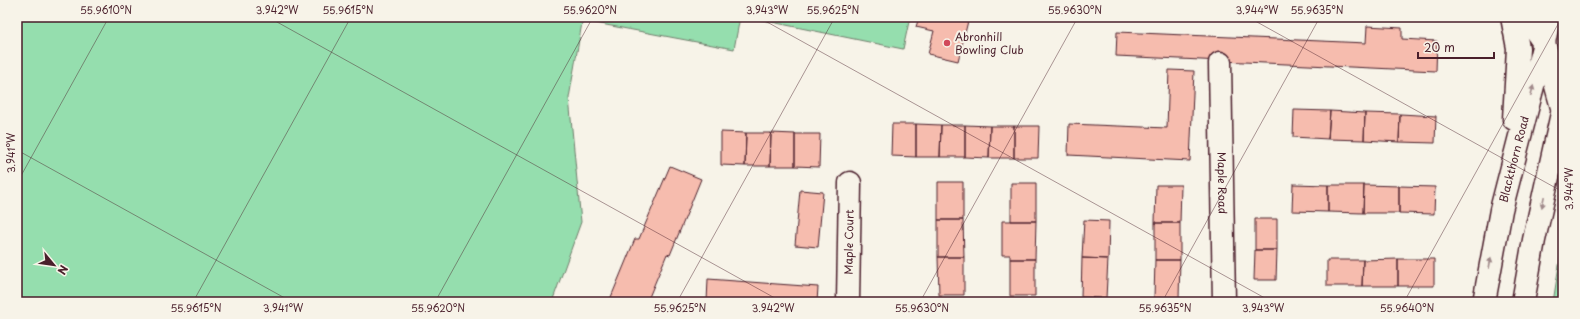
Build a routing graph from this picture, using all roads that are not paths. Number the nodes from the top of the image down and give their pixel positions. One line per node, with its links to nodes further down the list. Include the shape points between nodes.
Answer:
1 (1512, 17): 8 (street, via 1518,48 1515,111)
2 (1526, 17): 4 (street)
3 (1549, 17): 4 (street, Blackthorn Road)
4 (1544, 43): 6 (street); 8 (street, Blackthorn Road, one-way to 4)
5 (1220, 63): 10 (street, Maple Road)
6 (1563, 110): 12 (street, one-way to 12, via 1534,240)
7 (850, 183): 9 (street, Maple Court)
8 (1501, 210): 11 (street, Blackthorn Road, one-way to 8)
9 (848, 302)
10 (1224, 302)
11 (1484, 302)
12 (1524, 302)

